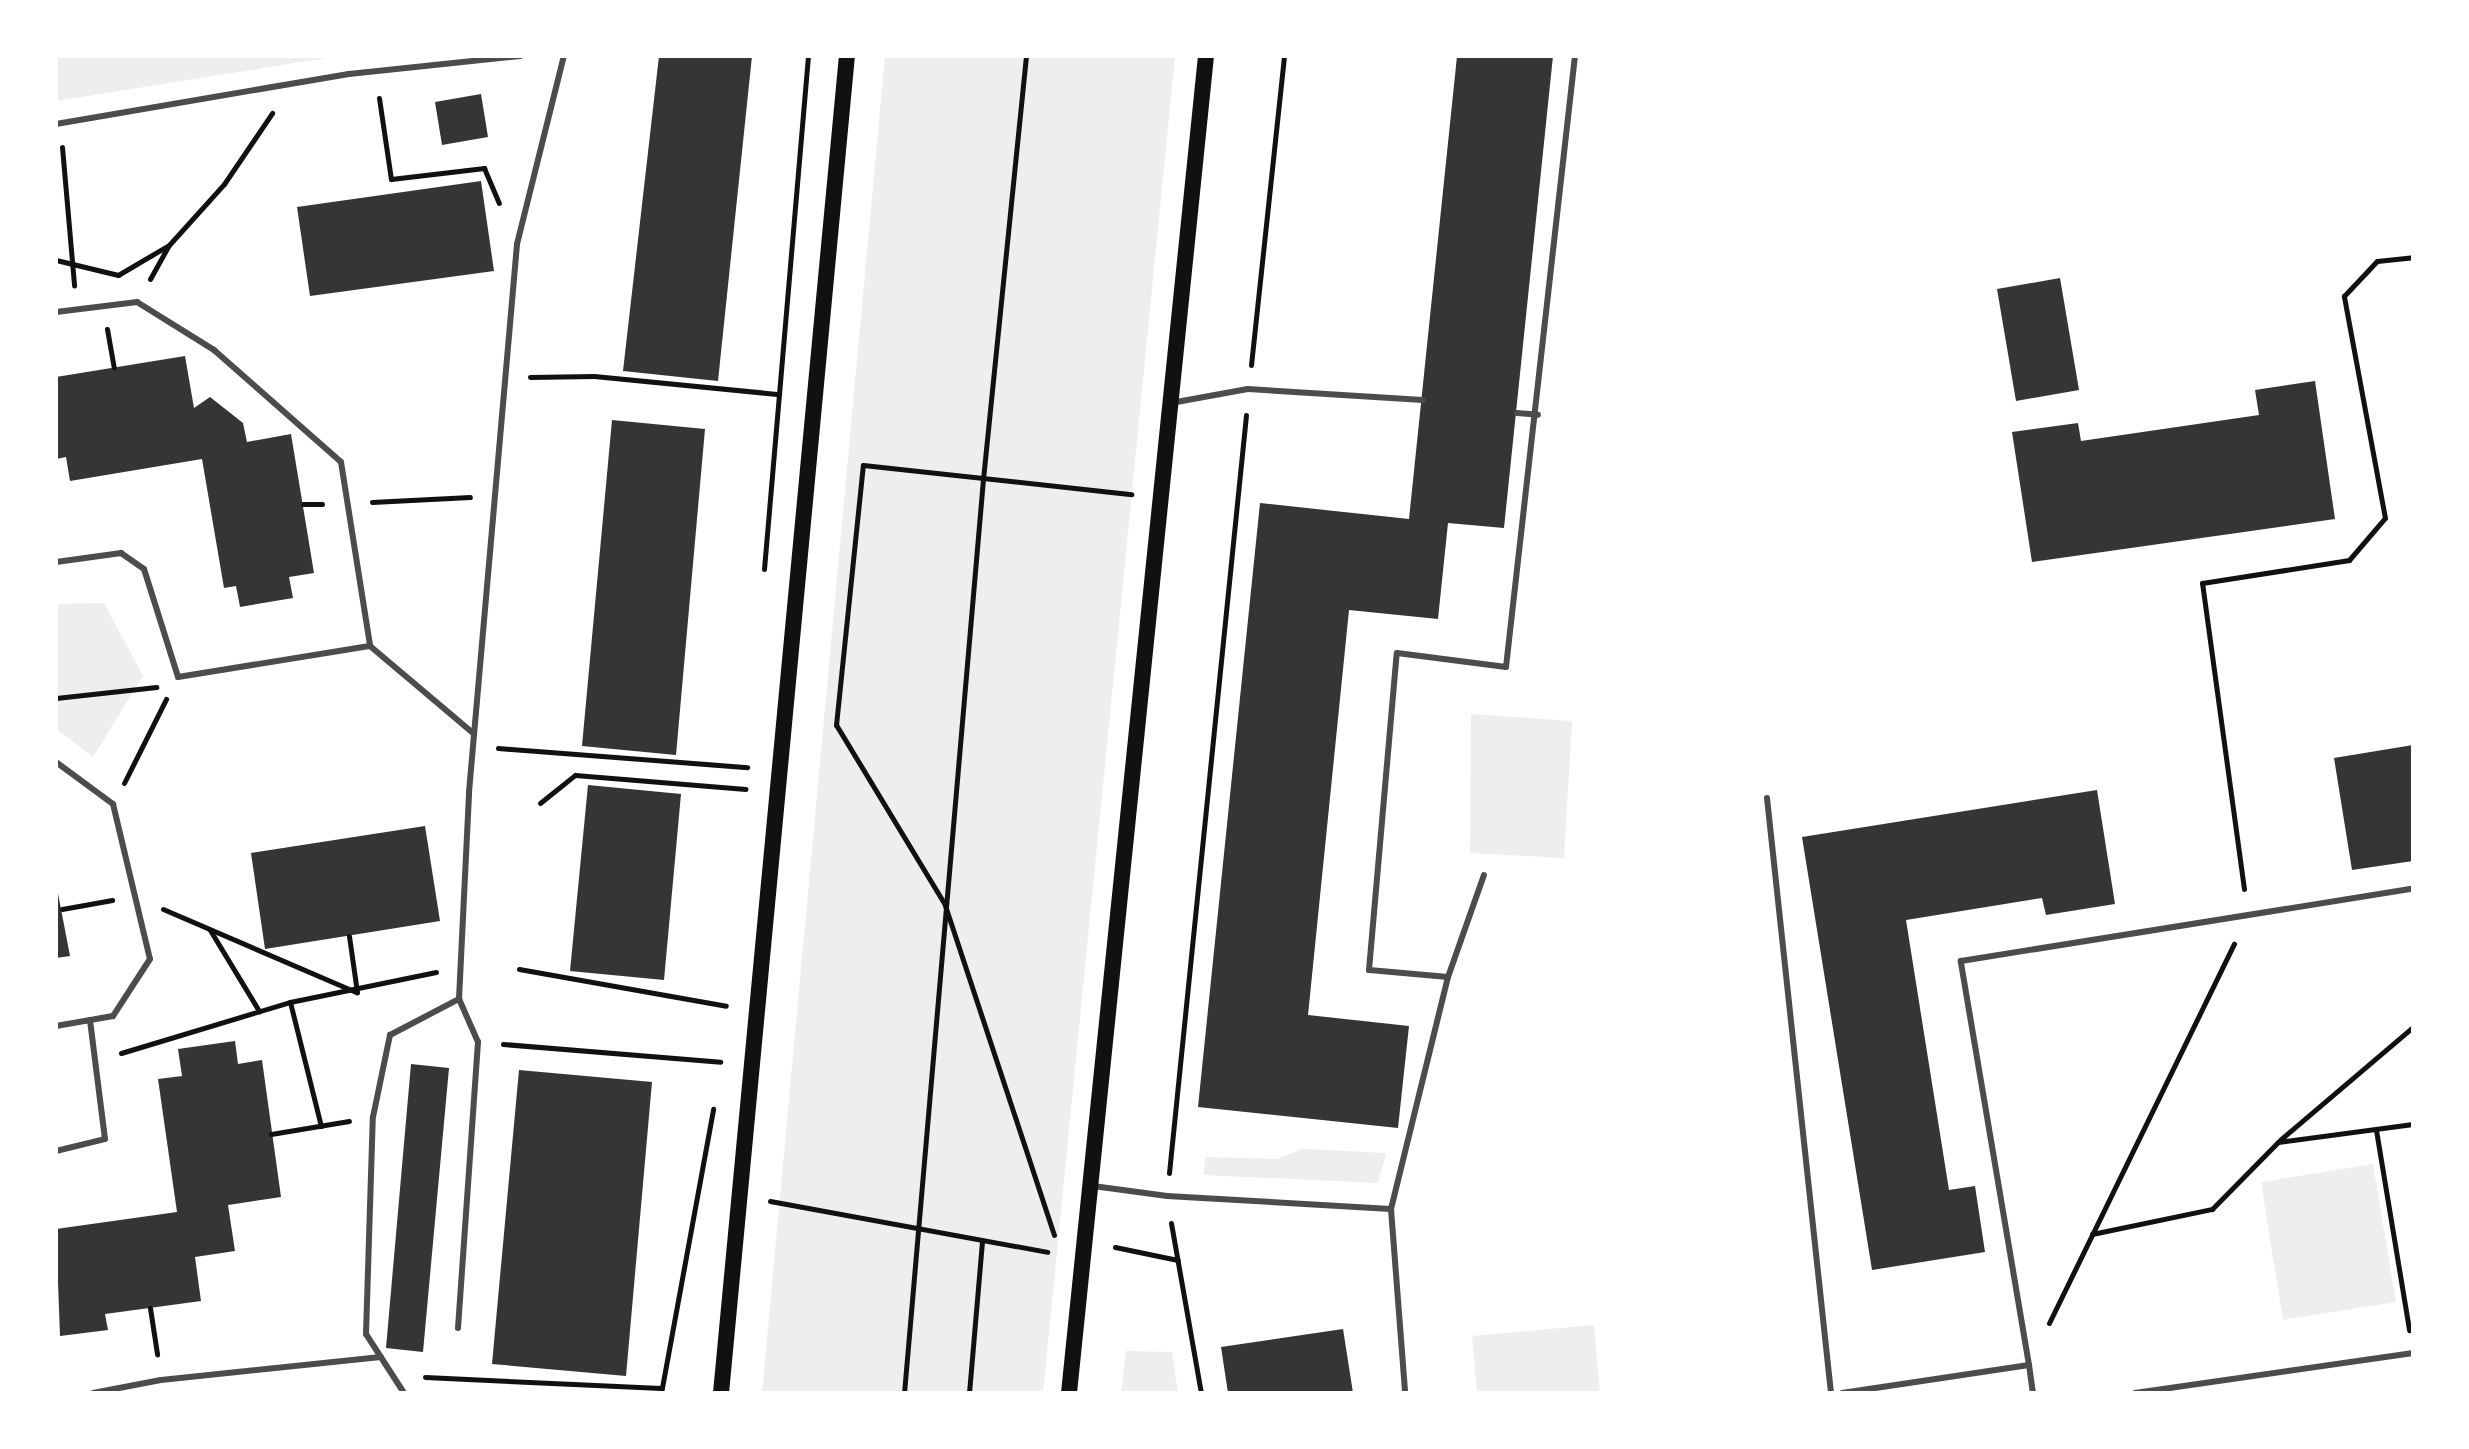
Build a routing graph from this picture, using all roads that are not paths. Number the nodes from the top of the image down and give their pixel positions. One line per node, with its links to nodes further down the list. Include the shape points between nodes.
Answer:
1 (520, 56): 6 (lane, via 293,83)
2 (564, 56): 14 (lane, via 517,244)
3 (847, 56): 32 (main road)
4 (1206, 56): 9 (main road)
5 (1575, 56): 11 (lane)
6 (58, 124)
7 (56, 312): 13 (lane, via 137,302 214,350 341,462)
8 (1423, 400): 9 (lane, via 1248,389)
9 (1171, 403): 24 (main road)
10 (1517, 413): 11 (lane)
11 (1538, 415): 19 (lane, via 1506,667 1397,653 1369,970)
12 (56, 562): 13 (lane, via 121,553 144,569 178,677)
13 (370, 646): 14 (lane)
14 (474, 734): 20 (lane)
15 (56, 762): 21 (lane, via 113,804 150,959 113,1016)
16 (1767, 798): 35 (lane)
17 (1484, 875): 19 (lane)
18 (2413, 889): 29 (lane, via 1961,961)
19 (1448, 977): 25 (lane)
20 (459, 999): 26 (lane, via 478,1042); 28 (lane, via 390,1035 373,1117 366,1334)
21 (90, 1020): 22 (lane); 23 (lane, via 105,1139)
22 (56, 1026)
23 (56, 1151)
24 (1093, 1186): 25 (lane, via 1167,1196); 33 (main road)
25 (1391, 1209): 34 (lane)
26 (458, 1328)
27 (2413, 1353): 38 (lane)
28 (381, 1357): 30 (lane, via 161,1380); 31 (lane)
29 (2029, 1365): 36 (lane); 37 (lane)
30 (93, 1393)
31 (404, 1393)
32 (721, 1393)
33 (1069, 1393)
34 (1405, 1393)
35 (1831, 1393)
36 (1842, 1393)
37 (2033, 1393)
38 (2135, 1393)

